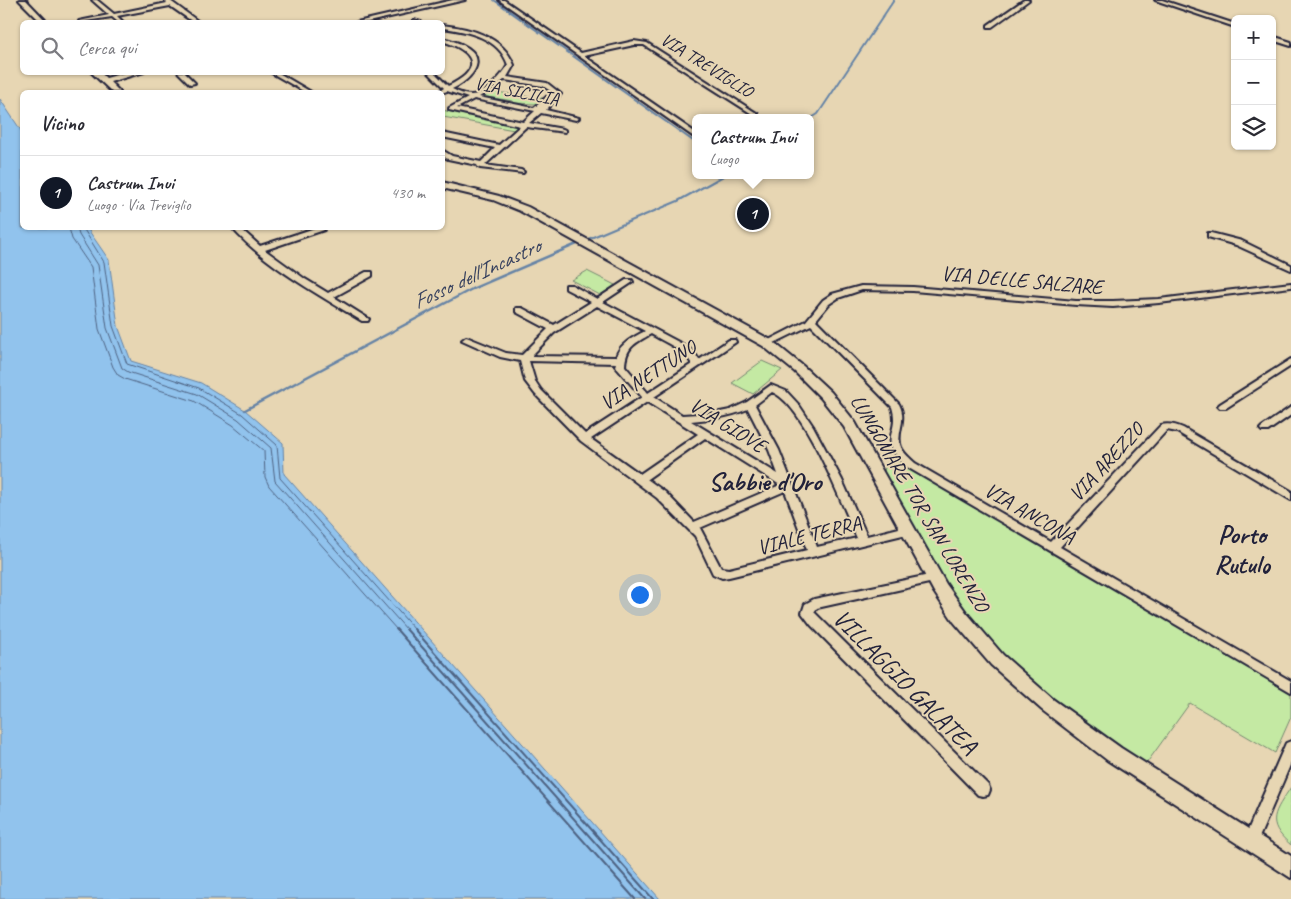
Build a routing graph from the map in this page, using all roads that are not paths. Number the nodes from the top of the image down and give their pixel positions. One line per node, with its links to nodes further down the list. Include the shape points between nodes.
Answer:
1 (23, 0): 10 (main road)
2 (94, 0): 9 (street)
3 (166, 0): 8 (street)
4 (462, 0): 14 (main road)
5 (501, 0): 21 (street)
6 (1027, 0): 17 (street)
7 (1157, 0): 15 (street)
8 (172, 4): 9 (street); 13 (street)
9 (113, 16): 11 (street); 12 (street)
10 (42, 20)
11 (92, 20)
12 (118, 20)
13 (193, 20)
14 (370, 20)
15 (1231, 25)
16 (445, 26): 27 (street, via 467,30 499,45 508,53 511,65)
17 (990, 26)
18 (1276, 39): 20 (street)
19 (445, 40): 30 (street, via 467,50 475,62 470,75)
20 (1291, 44)
21 (580, 55): 36 (street, VIA TREVIGLIO, via 632,43 644,44); 40 (street)
22 (98, 75): 28 (main road)
23 (128, 75): 28 (main road)
24 (183, 75): 29 (street)
25 (277, 75): 32 (street)
26 (433, 75): 30 (street, VIA SICILIA)
27 (503, 78): 34 (street); 35 (street, via 545,84 556,92)
28 (103, 81): 31 (main road)
29 (192, 83)
30 (448, 89): 33 (street); 34 (street, VIA SICILIA)
31 (114, 90)
32 (304, 90)
33 (445, 90)
34 (475, 98): 35 (street, VIA SICILIA); 38 (street, via 451,110)
35 (539, 110): 37 (street, VIA SICILIA); 38 (street)
36 (755, 114)
37 (576, 118)
38 (524, 124): 39 (street); 42 (street)
39 (563, 130)
40 (692, 133)
41 (445, 136): 42 (street)
42 (500, 147): 44 (street)
43 (445, 154): 44 (street)
44 (482, 164): 45 (street, via 480,166)
45 (521, 172)
46 (445, 186): 65 (main road, LUNGOMARE TOR SAN LORENZO, via 502,200 560,228)
47 (238, 230): 50 (street)
48 (315, 230): 50 (street)
49 (1210, 235): 51 (street, via 1239,243)
50 (259, 249): 56 (street)
51 (1291, 268)
52 (370, 274): 56 (street)
53 (629, 282): 57 (street)
54 (1291, 285): 60 (street, VIA DELLE SALZARE, via 1113,304 867,287 832,298)
55 (569, 287): 57 (street)
56 (328, 297): 59 (street)
57 (598, 302): 61 (street); 62 (street)
58 (519, 310): 61 (street)
59 (365, 319)
60 (812, 321): 65 (street, VIA DELLE SALZARE); 84 (street, VIA ANCONA, via 896,406 900,418 894,441 906,461)
61 (554, 329): 66 (street)
62 (652, 331): 67 (street, via 628,345); 69 (street, via 686,349)
63 (466, 340): 66 (street, via 505,355)
64 (732, 342): 69 (street, VIA NETTUNO)
65 (766, 343): 82 (main road, LUNGOMARE TOR SAN LORENZO, via 810,379 843,415)
66 (524, 358): 67 (street); 77 (street, via 534,388)
67 (619, 360): 70 (street, VIA GIOVE, via 624,372)
68 (1291, 362): 72 (street)
69 (696, 364): 70 (street, VIA NETTUNO)
70 (648, 398): 74 (street, VIA GIOVE); 77 (street, VIA NETTUNO)
71 (750, 404): 74 (street, via 724,415); 79 (street); 83 (street, via 773,388 784,392 807,421)
72 (1223, 406)
73 (1291, 410): 75 (street)
74 (682, 418): 76 (street, VIA GIOVE)
75 (1266, 429)
76 (706, 433): 78 (street); 79 (street, VIA GIOVE)
77 (584, 438): 78 (street)
78 (640, 479): 81 (street)
79 (788, 484): 81 (street); 85 (street)
80 (1291, 496): 84 (street, VIA AREZZO, via 1180,430 1169,427 1161,429)
81 (693, 527): 85 (street, VIALE TERRA, via 720,573 729,574)
82 (907, 530): 83 (street, VIALE TERRA); 86 (main road, LUNGOMARE TOR SAN LORENZO)
83 (864, 541): 85 (street, VIALE TERRA)
84 (1052, 548): 87 (street, VIA ANCONA)
85 (814, 553)
86 (934, 578): 89 (street, VILLAGGIO GALATEA, via 814,604 808,613); 90 (main road, LUNGOMARE TOR SAN LORENZO, via 984,647 1033,693 1140,772)
87 (1291, 687)
88 (1291, 747): 90 (street)
89 (983, 790)
90 (1250, 842): 91 (main road, LUNGOMARE TOR SAN LORENZO)
91 (1291, 868)

